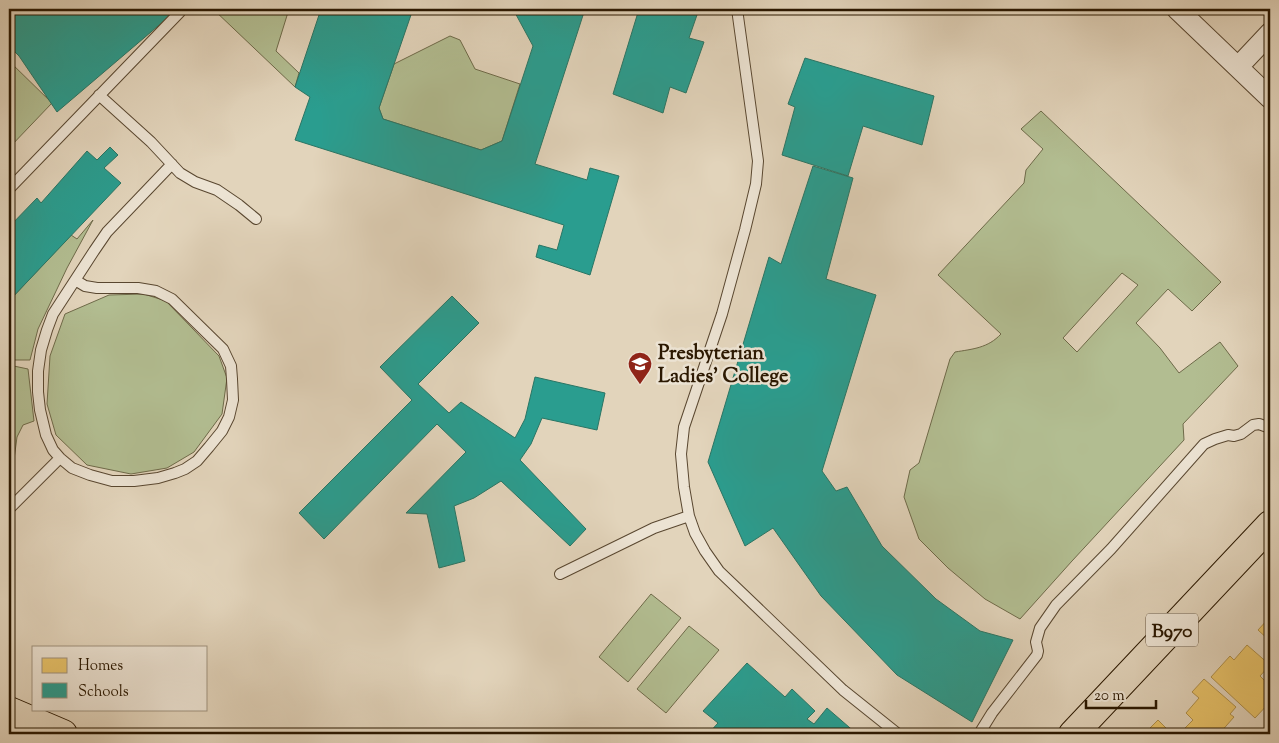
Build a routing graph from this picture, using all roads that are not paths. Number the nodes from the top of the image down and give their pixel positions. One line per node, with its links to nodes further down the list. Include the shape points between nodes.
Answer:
1 (736, 9): 15 (lane, via 758,161 756,184 722,314 684,427 681,454)
2 (1177, 9): 5 (street)
3 (180, 12): 6 (lane)
4 (1270, 33): 5 (street)
5 (1238, 67): 7 (street)
6 (99, 95): 8 (lane); 9 (lane)
7 (1270, 98)
8 (172, 164): 10 (lane, via 195,182 217,190 239,204); 11 (lane, via 107,232)
9 (9, 189)
10 (256, 219)
11 (74, 280): 13 (lane, via 53,314 38,370 40,410 46,435); 13 (lane, via 97,288 156,291 172,299 223,349 231,366 234,400 230,417 218,437 197,461 176,473 134,481 112,481 72,468)
12 (1270, 428): 21 (lane, via 1254,425 1241,434 1204,444 1056,605 1040,628 1037,655)
13 (60, 458): 14 (lane)
14 (9, 509)
15 (689, 516): 17 (lane, via 654,528); 20 (lane, via 695,533 719,571 843,690)
16 (1270, 525): 22 (main road, B970)
17 (560, 574)
18 (9, 711): 19 (main road)
19 (63, 734)
20 (898, 734)
21 (979, 734)
22 (1073, 734)

